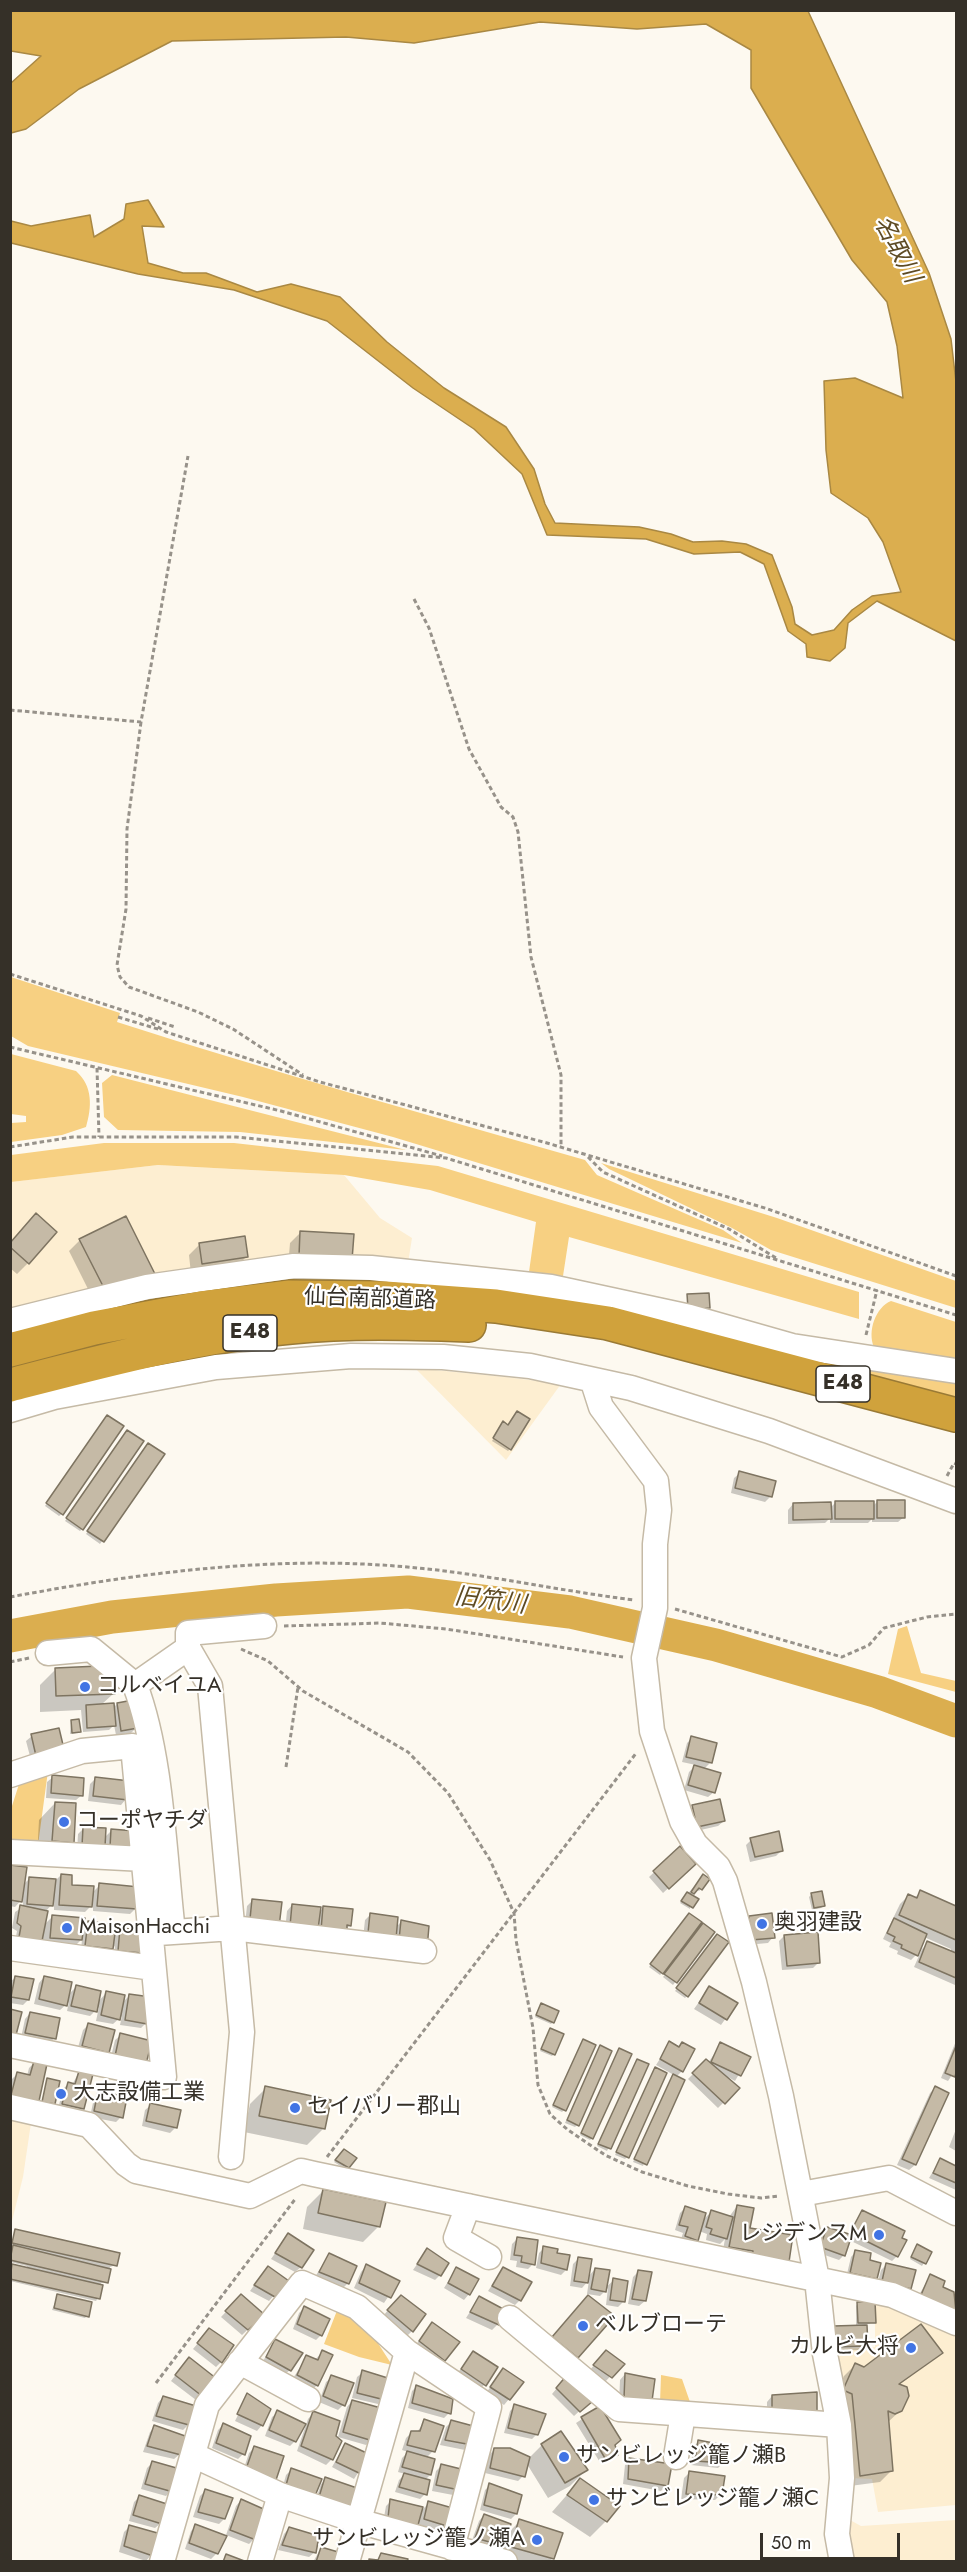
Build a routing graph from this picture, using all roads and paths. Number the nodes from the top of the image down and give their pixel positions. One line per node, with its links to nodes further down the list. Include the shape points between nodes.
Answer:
1 (188, 456): 4 (path)
2 (414, 599): 15 (path, via 429,628 469,749 501,807 513,817 518,832 531,957 561,1075)
3 (10, 710): 4 (path)
4 (141, 722): 12 (path, via 127,829 126,909 117,965 120,977 129,987 233,1029)
5 (10, 974): 6 (path)
6 (141, 1016): 8 (path); 9 (path)
7 (118, 1017): 9 (path)
8 (175, 1027)
9 (166, 1032): 12 (path)
10 (10, 1046): 11 (path)
11 (98, 1068): 13 (path); 17 (path, via 281,1111)
12 (306, 1077): 15 (path)
13 (99, 1137): 14 (path); 17 (path, via 236,1137)
14 (10, 1147)
15 (561, 1147): 16 (path)
16 (587, 1156): 18 (path, via 603,1172 729,1228); 19 (path, via 768,1209)
17 (446, 1158): 18 (path)
18 (781, 1261): 20 (path)
19 (957, 1276)
20 (877, 1290): 21 (path); 24 (path)
21 (957, 1315)
22 (10, 1321): 24 (street, via 147,1287 294,1266 371,1268 551,1287 690,1317 792,1346)
23 (10, 1350): 25 (highway, 仙台南部道路 / E48, via 94,1328 201,1308 290,1297 496,1306 609,1323)
24 (862, 1354): 26 (street)
25 (730, 1355): 28 (highway, 仙台南部道路 / E48, via 496,1325 380,1323 291,1327 200,1341); 30 (highway, 仙台南部道路 / E48)
26 (957, 1371)
27 (593, 1382): 29 (street, via 530,1366 443,1357 351,1356 216,1367 54,1397); 31 (street, via 631,1388 769,1431); 33 (street, via 601,1407 656,1480 659,1510)
28 (10, 1385)
29 (10, 1410)
30 (957, 1415)
31 (957, 1501)
32 (10, 1597): 33 (path, via 236,1564 342,1564 468,1574)
33 (655, 1606): 34 (path, via 842,1657 869,1645 884,1628); 39 (street)
34 (957, 1614)
35 (264, 1626): 37 (street, via 188,1633); 39 (path, via 380,1623 446,1629)
36 (239, 1648): 41 (path, via 268,1661)
37 (185, 1650): 40 (street); 48 (street, via 210,1686)
38 (48, 1653): 40 (street, via 91,1649)
39 (644, 1661): 42 (street)
40 (140, 1682): 49 (street, via 152,1748)
41 (298, 1686): 43 (path); 47 (path, via 408,1752 448,1792 490,1860)
42 (652, 1731): 47 (path); 57 (street, via 682,1821 694,1844 725,1881 754,1982)
43 (286, 1767)
44 (13, 1780): 46 (street, via 82,1751 133,1746)
45 (10, 1852): 46 (street)
46 (144, 1859): 49 (street)
47 (514, 1913): 56 (path); 57 (path, via 538,2085 550,2114 605,2155 642,2172 728,2194 761,2198)
48 (229, 1928): 49 (street); 51 (street); 55 (street, via 242,2032)
49 (169, 1932): 52 (street)
50 (10, 1948): 52 (street)
51 (424, 1951)
52 (153, 1968): 53 (street, via 164,2077)
53 (10, 2045)
54 (10, 2107): 56 (street, via 89,2125 126,2164 148,2174 250,2196 301,2171)
55 (231, 2157)
56 (315, 2174): 58 (street); 66 (path)
57 (801, 2194): 59 (street, via 889,2178); 61 (street)
58 (468, 2206): 60 (street, via 456,2238); 61 (street)
59 (957, 2213)
60 (489, 2257)
61 (817, 2279): 63 (street, via 892,2295); 69 (street)
62 (510, 2318): 68 (street, via 619,2409)
63 (957, 2323)
64 (407, 2352): 65 (street, via 357,2307 302,2283); 73 (street); 74 (street, via 489,2408)
65 (240, 2362): 67 (street); 70 (street, via 207,2405)
66 (156, 2383)
67 (309, 2399)
68 (683, 2414): 69 (street); 71 (street)
69 (838, 2425): 79 (street, via 842,2478 837,2534)
70 (193, 2455): 72 (street); 75 (street)
71 (676, 2457)
72 (280, 2495): 73 (street); 76 (street)
73 (358, 2521): 74 (street); 77 (street)
74 (452, 2548): 78 (street)
75 (162, 2562)
76 (260, 2562)
77 (347, 2562)
78 (505, 2562)
79 (842, 2562)

